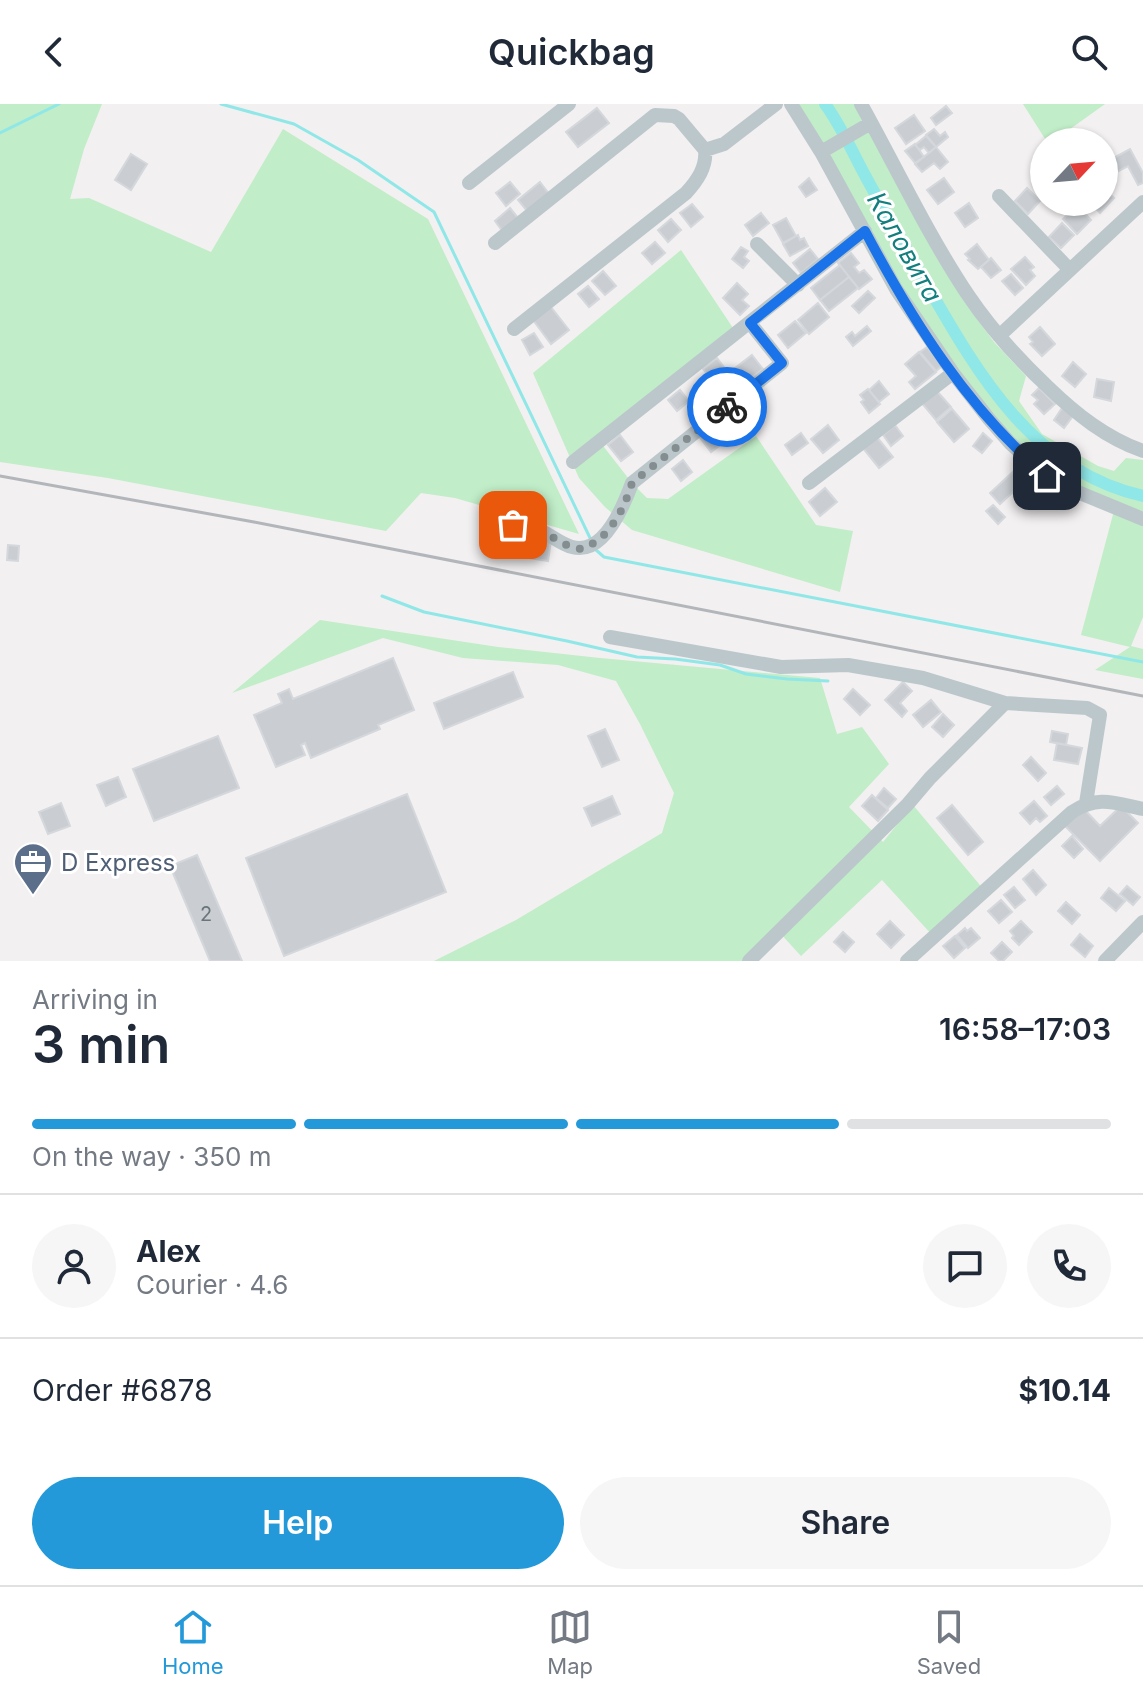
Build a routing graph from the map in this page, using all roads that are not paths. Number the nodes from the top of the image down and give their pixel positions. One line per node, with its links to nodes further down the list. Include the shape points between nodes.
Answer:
1 (569, 104): 8 (street)
2 (776, 104): 7 (street, via 724,144)
3 (791, 104): 6 (street)
4 (861, 104): 5 (street)
5 (867, 126): 6 (street); 18 (street, via 967,294)
6 (827, 149): 11 (street)
7 (705, 150): 12 (street, via 679,119 655,115); 17 (street, via 703,168 686,193)
8 (469, 183)
9 (999, 196): 14 (street)
10 (1143, 202): 14 (street)
11 (865, 231): 15 (street); 19 (street, via 896,289)
12 (495, 243)
13 (757, 244): 15 (street)
14 (1070, 270): 18 (street)
15 (798, 285): 16 (street)
16 (750, 323): 21 (street); 24 (street, via 782,363 632,483 613,524 594,543 570,547 538,529)
17 (514, 329)
18 (999, 336): 20 (street, via 1066,404 1111,437)
19 (953, 373): 22 (street); 23 (street, via 1010,443 1047,476)
20 (1143, 451)
21 (573, 462)
22 (809, 483)
23 (1143, 519)
24 (488, 520)
25 (610, 637): 26 (street, via 781,667 848,665 923,678)
26 (1005, 703): 27 (street, via 1087,708 1100,715); 30 (street)
27 (1086, 803): 28 (street); 31 (street)
28 (1143, 809)
29 (1143, 922): 32 (street)
30 (749, 961)
31 (907, 961)
32 (1105, 961)

